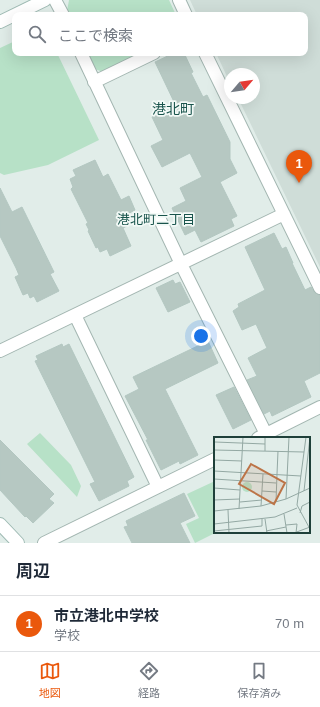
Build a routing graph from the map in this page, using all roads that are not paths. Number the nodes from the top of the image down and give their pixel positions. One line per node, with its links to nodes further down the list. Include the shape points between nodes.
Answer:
1 (45, 0): 4 (street)
2 (55, 0): 5 (street)
3 (179, 0): 6 (street)
4 (20, 12)
5 (61, 12)
6 (185, 12)
7 (12, 16): 8 (street)
8 (0, 22)
9 (81, 56): 12 (street)
10 (148, 56): 12 (street)
11 (205, 56): 13 (street)
12 (94, 82): 14 (street)
13 (284, 214): 14 (street); 15 (street)
14 (181, 264): 16 (street); 19 (street)
15 (320, 288)
16 (75, 315): 17 (street); 21 (street)
17 (0, 351)
18 (320, 407): 19 (street)
19 (262, 436)
20 (214, 459): 21 (street)
21 (158, 487): 24 (street)
22 (0, 524): 23 (street)
23 (18, 543)
24 (44, 543)

